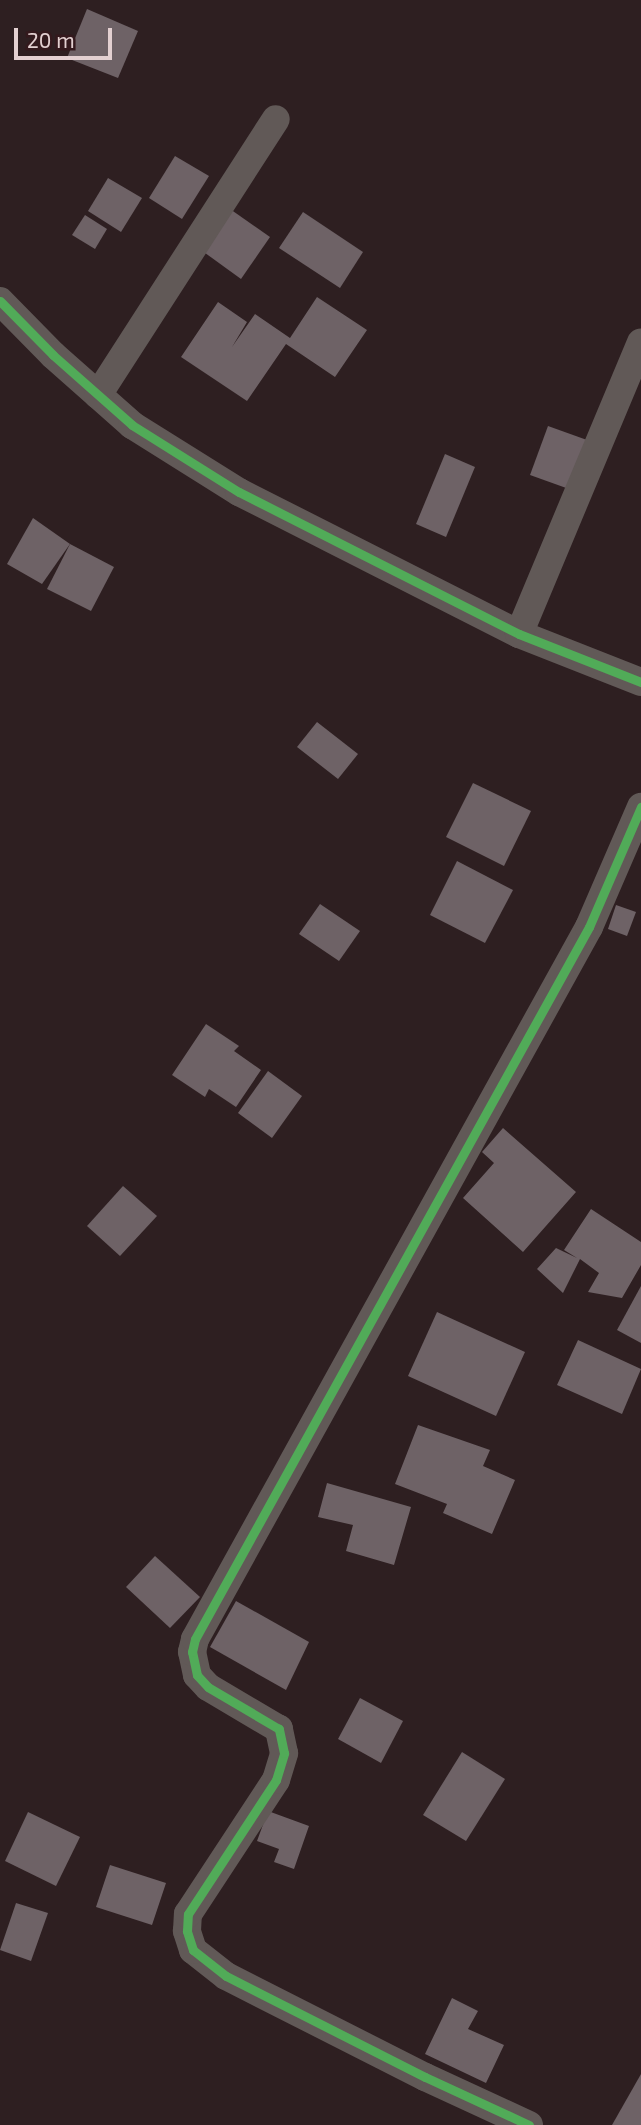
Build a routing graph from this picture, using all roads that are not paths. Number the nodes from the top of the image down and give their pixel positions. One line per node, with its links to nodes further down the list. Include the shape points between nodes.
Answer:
1 (276, 119): 4 (street)
2 (0, 301): 4 (street)
3 (641, 342): 5 (street)
4 (98, 396): 5 (street, via 132,425 239,492)
5 (519, 634): 6 (street)
6 (641, 682)
7 (641, 807): 8 (street, via 589,927 201,1627 192,1652 198,1675 208,1687 279,1728 284,1753 276,1780 188,1914 193,1950 226,1976)
8 (529, 2125)

